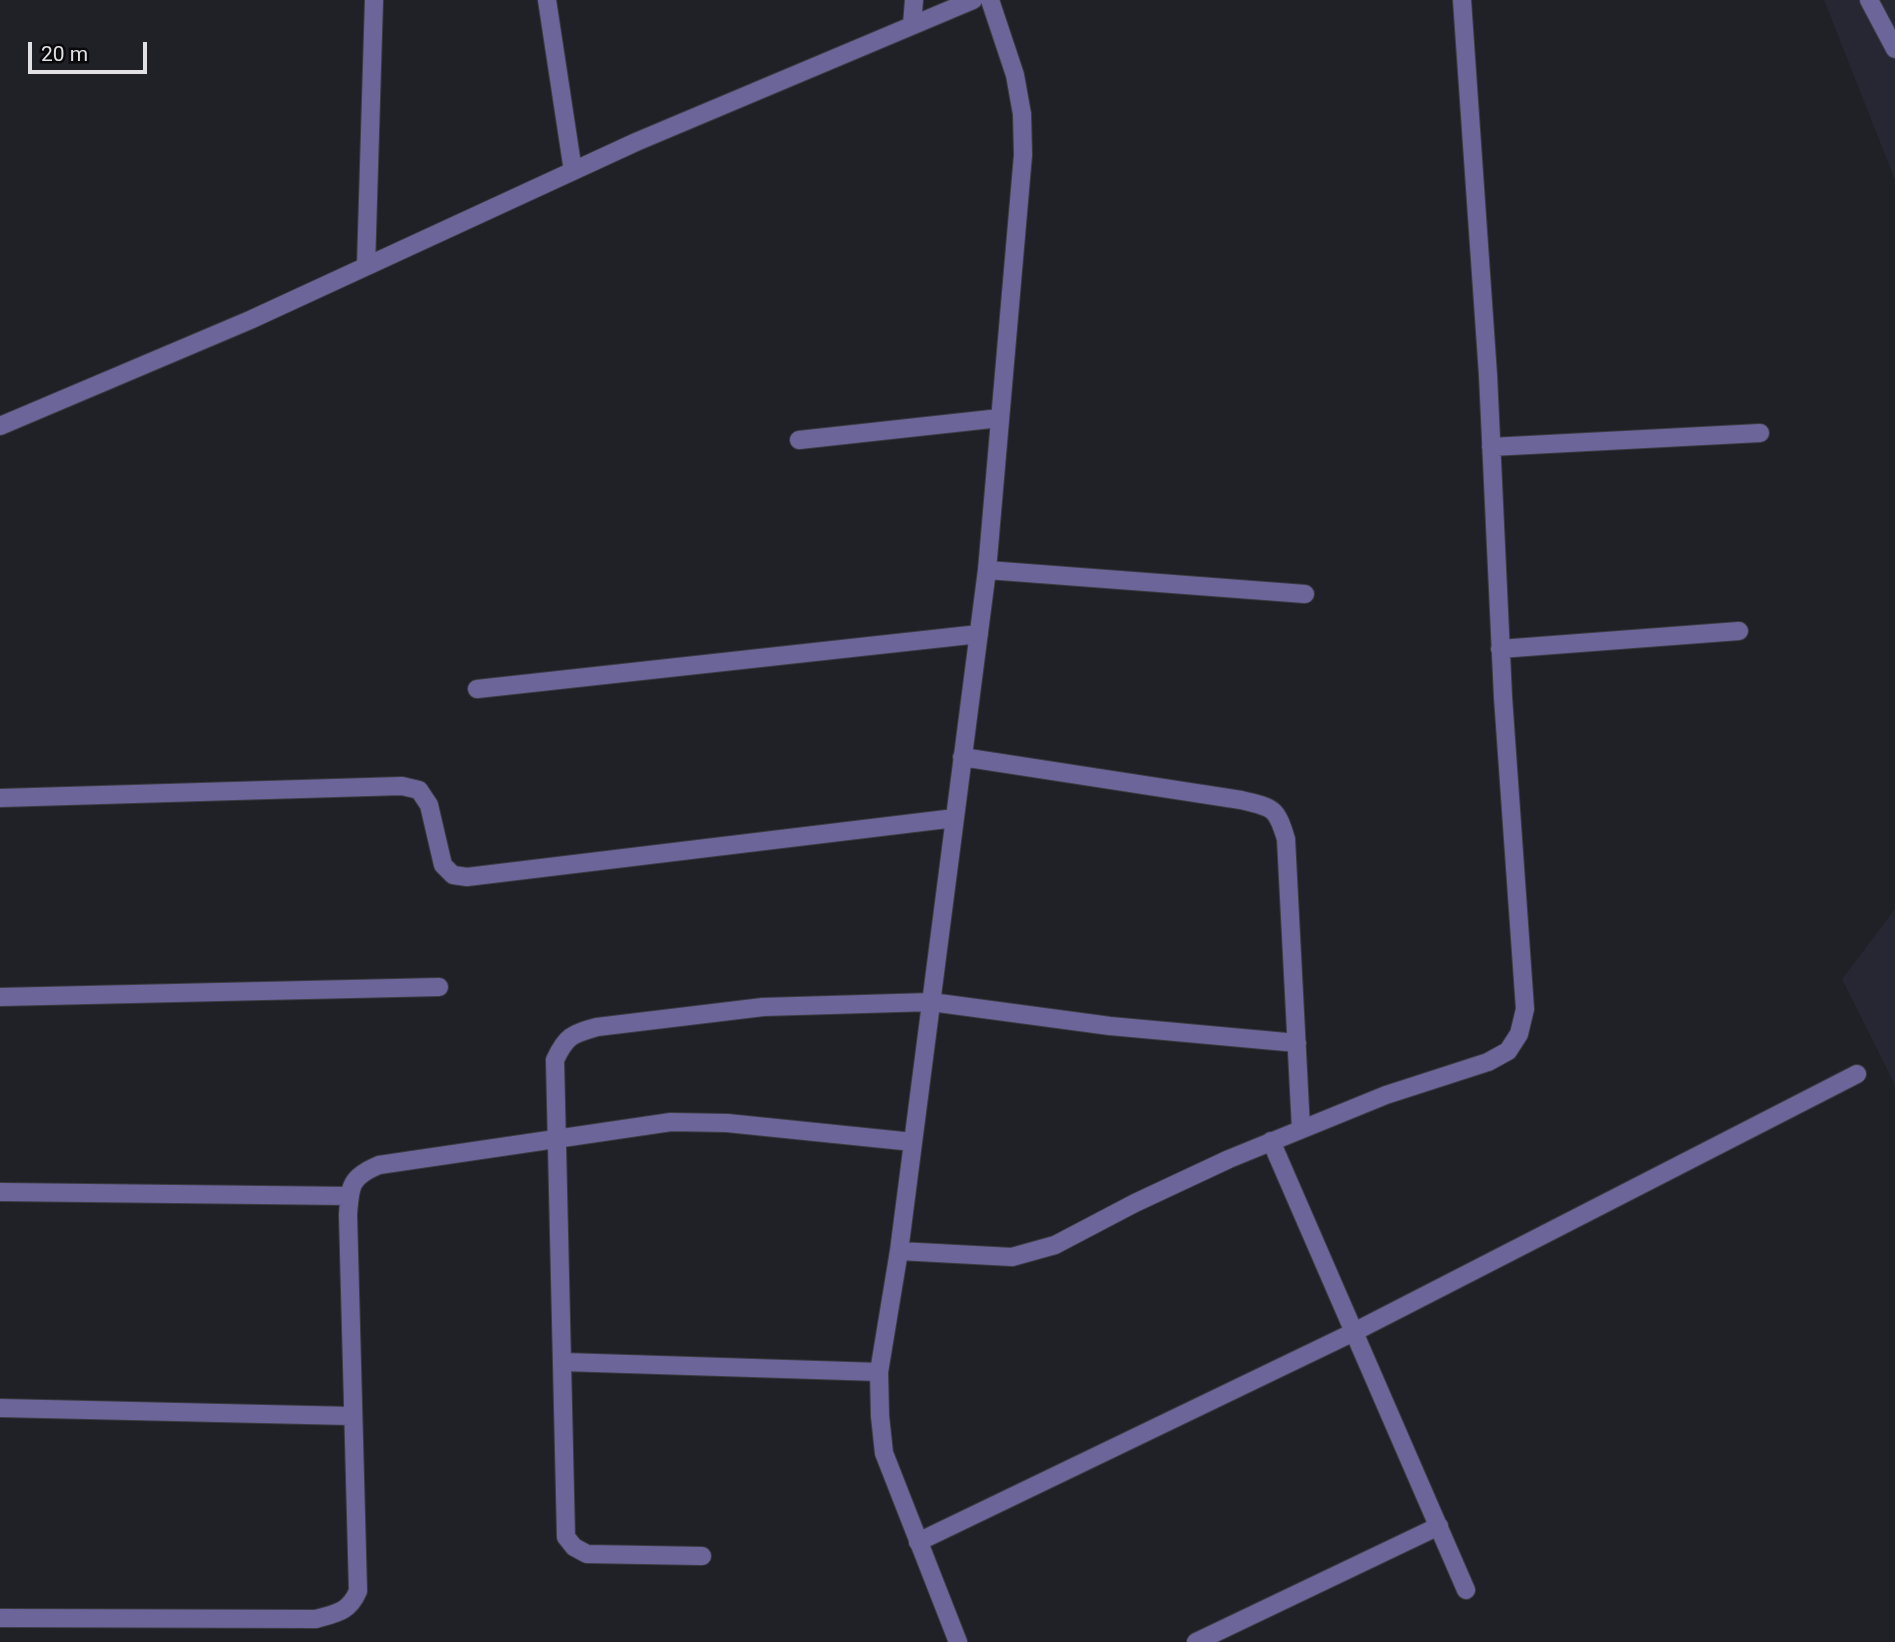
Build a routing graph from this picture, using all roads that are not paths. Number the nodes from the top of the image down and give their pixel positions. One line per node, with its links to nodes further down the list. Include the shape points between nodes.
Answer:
1 (373, 0): 11 (street)
2 (547, 0): 10 (street)
3 (914, 0): 8 (street)
4 (972, 0): 8 (street)
5 (990, 0): 12 (street, via 1016,75 1023,114)
6 (1462, 0): 16 (street)
7 (1869, 0): 9 (street)
8 (912, 25): 10 (street)
9 (1895, 49)
10 (573, 171): 11 (street)
11 (366, 266): 13 (street)
12 (1000, 418): 15 (street); 17 (street)
13 (0, 426)
14 (1760, 433): 16 (street)
15 (799, 440)
16 (1491, 447): 21 (street)
17 (986, 570): 18 (street); 20 (street)
18 (1305, 594)
19 (1739, 631): 21 (street)
20 (979, 634): 22 (street); 23 (street)
21 (1500, 649): 31 (street, via 1525,1009 1518,1034 1508,1051 1489,1062)
22 (477, 689)
23 (962, 757): 25 (street); 29 (street, via 1269,807 1279,816 1286,839)
24 (0, 798): 25 (street, via 402,786 419,790 429,805 443,865 453,875 467,877)
25 (955, 818): 28 (street)
26 (439, 987): 27 (street)
27 (0, 998)
28 (931, 1002): 29 (street, via 1110,1026); 32 (street, via 763,1007 576,1033 563,1043 555,1060); 34 (street)
29 (1297, 1043): 31 (street)
30 (1857, 1074): 38 (street)
31 (1301, 1129): 33 (street)
32 (557, 1138): 34 (street, via 671,1122 727,1123); 36 (street, via 379,1165 362,1172); 39 (street)
33 (1271, 1141): 37 (street, via 1055,1245 1012,1257); 38 (street)
34 (913, 1142): 37 (street)
35 (0, 1192): 36 (street)
36 (349, 1196): 42 (street)
37 (899, 1251): 40 (street)
38 (1354, 1332): 43 (street); 44 (street)
39 (564, 1362): 40 (street); 45 (street, via 566,1537 587,1554)
40 (879, 1372): 44 (street, via 884,1452)
41 (0, 1408): 42 (street)
42 (351, 1416): 47 (street, via 358,1591 352,1605 316,1619)
43 (1439, 1526): 46 (street); 49 (street)
44 (918, 1542): 48 (street)
45 (702, 1556)
46 (1466, 1590)
47 (0, 1619)
48 (958, 1642)
49 (1196, 1642)

